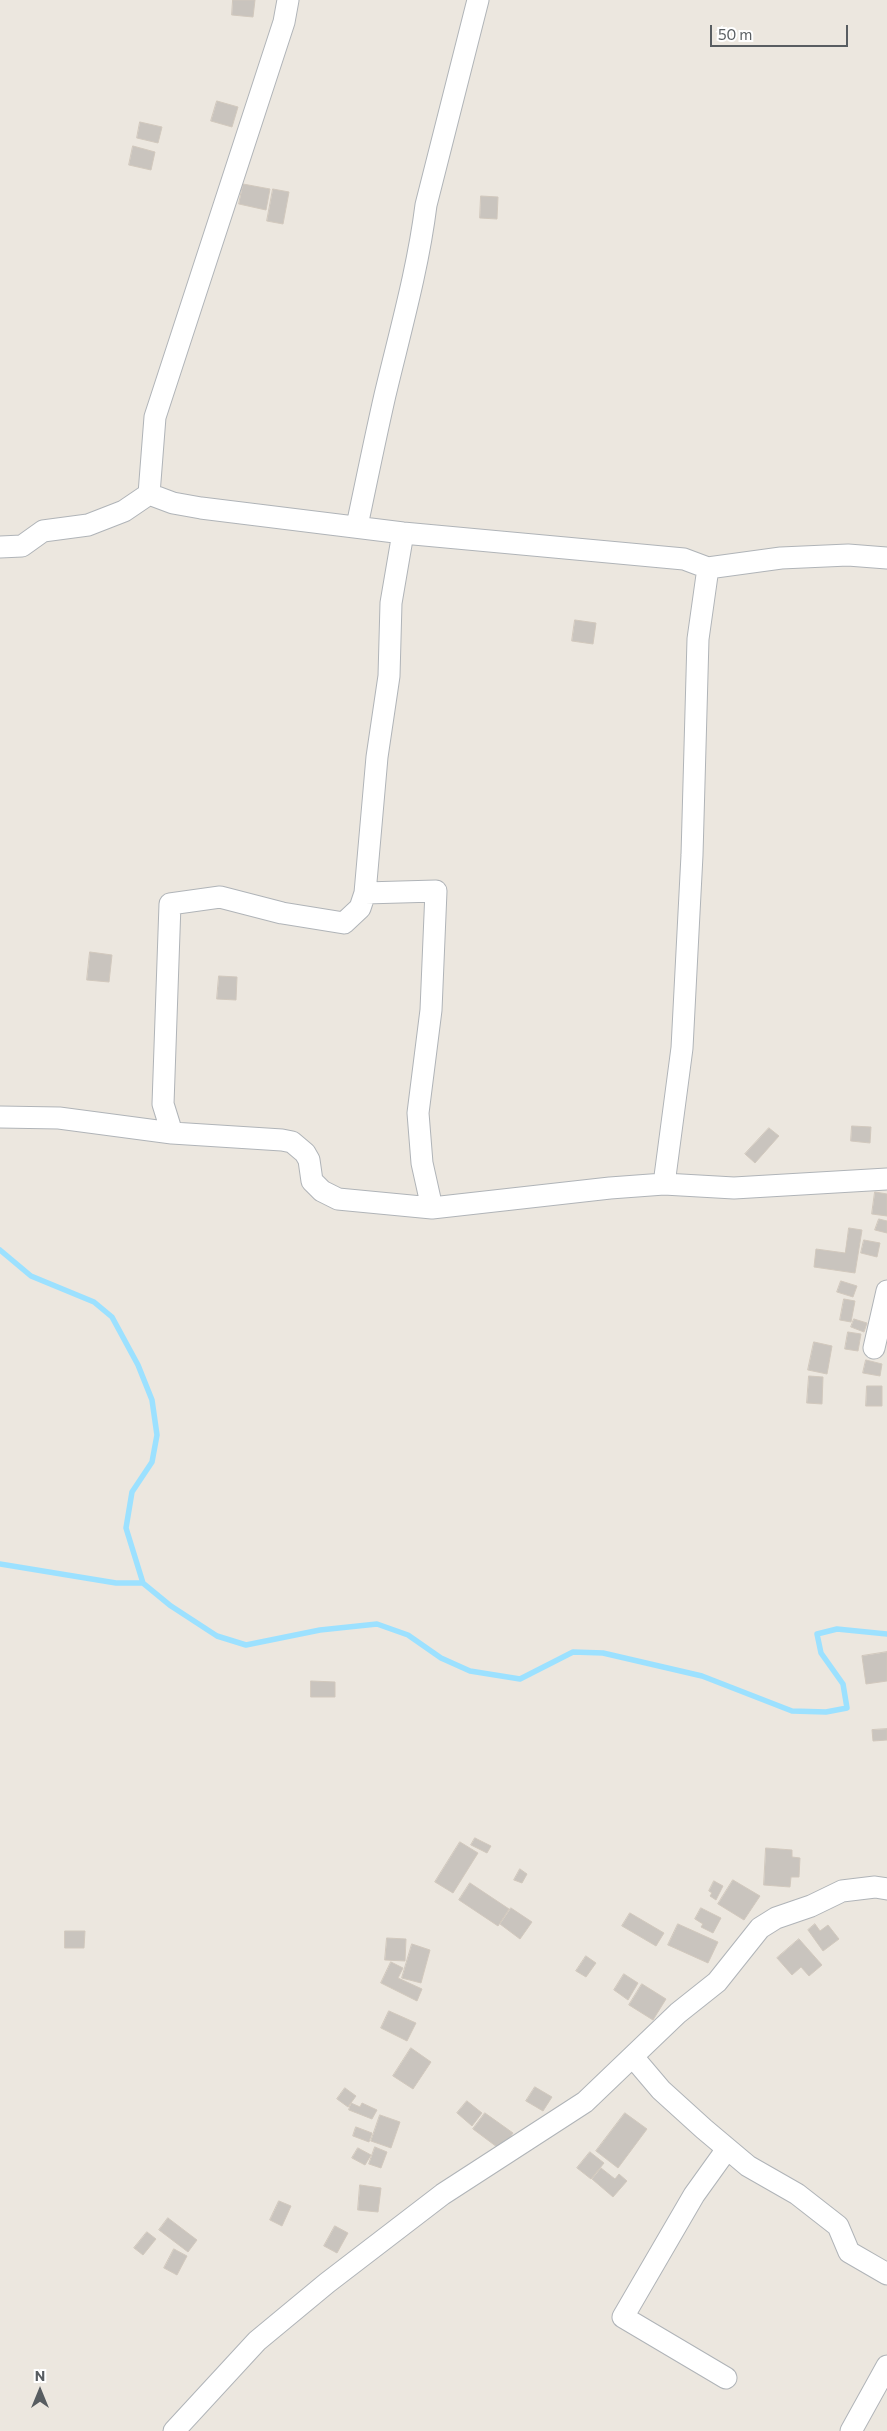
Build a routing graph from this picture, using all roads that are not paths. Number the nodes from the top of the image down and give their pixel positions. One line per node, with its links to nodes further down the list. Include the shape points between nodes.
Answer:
1 (288, 0): 3 (street, via 284,22 155,417)
2 (478, 0): 4 (street, via 426,205 399,344)
3 (149, 494): 4 (street, via 201,508); 6 (street, via 124,511 88,525 43,531 22,546)
4 (357, 526): 5 (street)
5 (403, 533): 8 (street, via 684,559); 9 (street, via 391,603 389,676 377,757)
6 (0, 547)
7 (887, 558): 8 (street, via 848,555 800,557)
8 (708, 568): 13 (street, via 698,639 682,1048)
9 (365, 893): 11 (street, via 360,908 344,924 220,897 170,904 163,1104); 14 (street, via 436,891 431,1010 418,1113 422,1163)
10 (0, 1117): 11 (street, via 59,1118)
11 (172, 1133): 14 (street, via 292,1142 305,1153 312,1181 322,1192 338,1199)
12 (887, 1179): 13 (street, via 734,1188)
13 (664, 1184): 14 (street)
14 (432, 1208)
15 (887, 1291): 16 (street)
16 (874, 1348)
17 (887, 1889): 18 (street, via 875,1887 842,1891 776,1918 760,1928 717,1982)
18 (633, 2057): 19 (street, via 661,2090); 23 (street, via 585,2102 443,2194 327,2283 257,2341)
19 (727, 2149): 20 (street, via 748,2166 797,2194 838,2226 849,2252); 22 (street, via 694,2195 622,2317)
20 (887, 2274)
21 (887, 2366): 24 (street)
22 (726, 2378)
23 (174, 2431)
24 (851, 2431)

